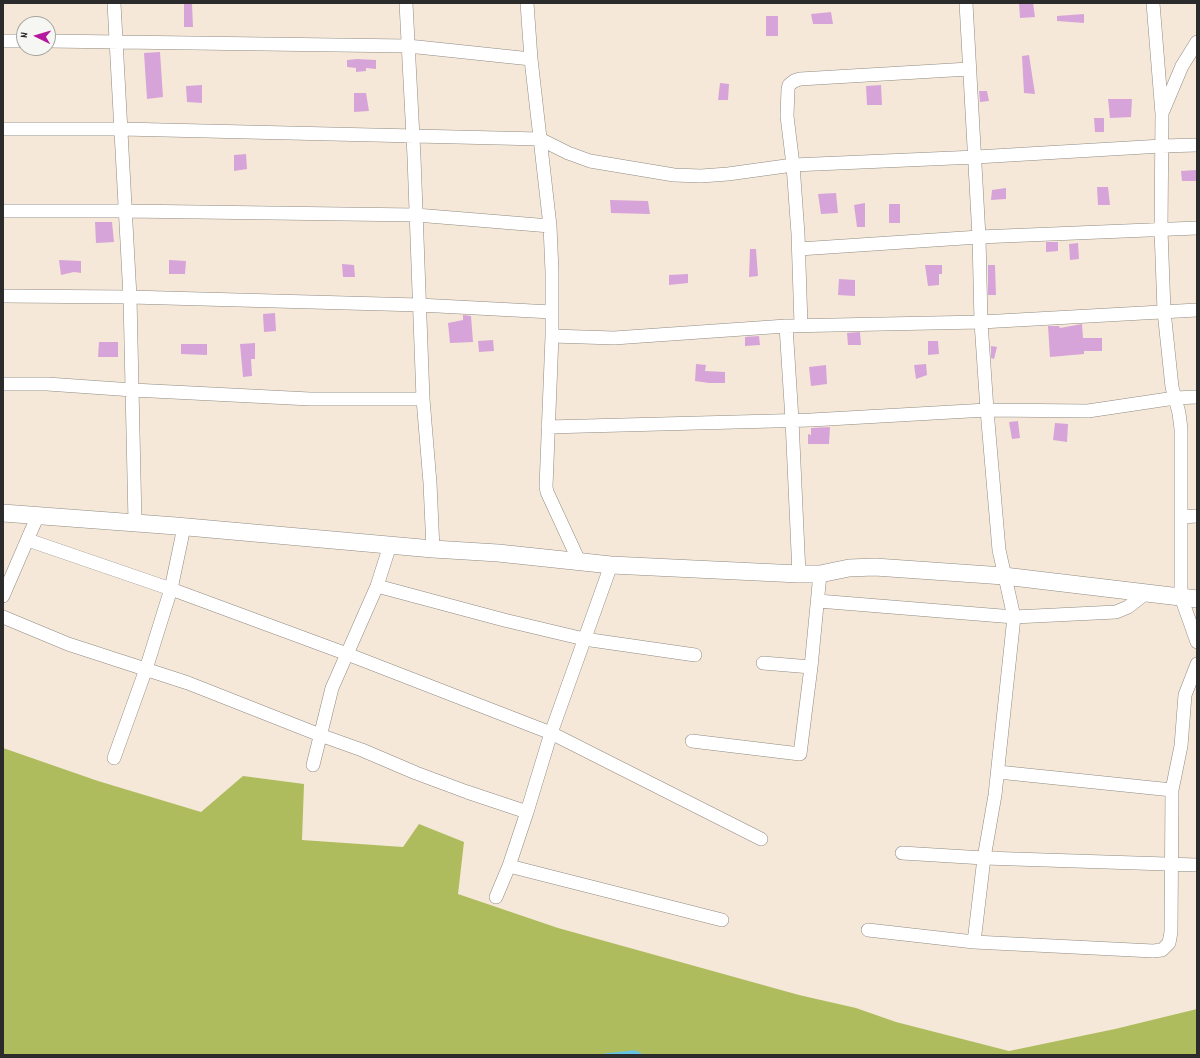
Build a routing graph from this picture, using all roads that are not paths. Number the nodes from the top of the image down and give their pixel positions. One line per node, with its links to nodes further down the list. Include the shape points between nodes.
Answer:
1 (114, 3): 9 (street)
2 (406, 3): 11 (street)
3 (527, 3): 12 (street)
4 (966, 3): 13 (street)
5 (1153, 3): 14 (street)
6 (3, 41): 7 (street)
7 (16, 41)
8 (56, 41): 9 (street)
9 (117, 41): 11 (street); 16 (street)
10 (1197, 42): 14 (street, via 1182,66)
11 (408, 46): 12 (street); 17 (street)
12 (531, 58): 18 (street)
13 (969, 69): 21 (street); 22 (street, via 794,81 788,89 787,116)
14 (1162, 114): 20 (street)
15 (3, 129): 16 (street)
16 (122, 129): 17 (street); 24 (street)
17 (413, 136): 18 (street); 25 (street)
18 (540, 139): 22 (street, via 590,161 674,175 728,174); 26 (street)
19 (1197, 145): 20 (street)
20 (1162, 146): 21 (street); 28 (street)
21 (976, 157): 22 (street); 29 (street)
22 (793, 165): 30 (street)
23 (3, 211): 24 (street)
24 (126, 211): 25 (street); 32 (street)
25 (416, 215): 26 (street); 33 (street)
26 (550, 226): 36 (street)
27 (1197, 228): 28 (street)
28 (1161, 230): 29 (street); 35 (street)
29 (979, 237): 30 (street); 37 (street)
30 (799, 249): 38 (street)
31 (3, 296): 32 (street)
32 (130, 297): 33 (street); 42 (street)
33 (419, 305): 36 (street); 45 (street)
34 (1197, 310): 35 (street)
35 (1164, 311): 37 (street); 44 (street)
36 (552, 312): 40 (street)
37 (981, 322): 38 (street); 46 (street)
38 (801, 325): 39 (street)
39 (786, 326): 40 (street, via 614,338); 47 (street)
40 (552, 336): 48 (street)
41 (3, 384): 42 (street, via 47,384)
42 (133, 390): 45 (street, via 310,399); 53 (street)
43 (1197, 397): 44 (street)
44 (1175, 398): 46 (street, via 1088,411); 52 (street, via 1181,429)
45 (423, 399): 57 (street)
46 (987, 410): 47 (street); 62 (street, via 999,550)
47 (792, 420): 48 (street); 60 (street)
48 (548, 427): 58 (street, via 546,490)
49 (3, 513): 50 (street)
50 (38, 516): 53 (street); 55 (street)
51 (1197, 516): 52 (street)
52 (1181, 517): 67 (street)
53 (135, 522): 54 (street)
54 (184, 526): 56 (street); 64 (street)
55 (28, 540): 64 (street); 66 (street)
56 (390, 545): 57 (street); 63 (street)
57 (433, 549): 58 (street)
58 (579, 561): 59 (street)
59 (612, 565): 60 (street); 71 (street)
60 (798, 574): 61 (street)
61 (820, 574): 62 (street, via 875,566); 68 (street)
62 (1004, 576): 65 (street); 70 (street)
63 (377, 586): 71 (street); 73 (street)
64 (170, 589): 73 (street); 78 (street)
65 (1146, 593): 67 (street); 70 (street, via 1128,607 1116,612)
66 (3, 596)
67 (1189, 598): 72 (street)
68 (818, 601): 70 (street); 77 (street)
69 (3, 617): 78 (street, via 68,644)
70 (1014, 617): 85 (street)
71 (584, 639): 74 (street); 80 (street)
72 (1197, 642)
73 (347, 654): 80 (street); 81 (street, via 332,688)
74 (695, 655)
75 (762, 663): 77 (street)
76 (1197, 664): 79 (street)
77 (811, 667): 82 (street, via 800,754)
78 (146, 669): 81 (street); 83 (street)
79 (1191, 696): 86 (street)
80 (551, 733): 87 (street); 88 (street)
81 (320, 735): 84 (street); 87 (street, via 467,792)
82 (692, 741)
83 (114, 758)
84 (313, 765)
85 (998, 772): 86 (street); 90 (street)
86 (1172, 790): 91 (street)
87 (527, 812): 93 (street)
88 (761, 839)
89 (902, 853): 90 (street)
90 (984, 858): 91 (street); 97 (street)
91 (1172, 863): 92 (street); 97 (street, via 1171,932 1169,943 1162,950)
92 (1197, 865)
93 (509, 866): 94 (street); 95 (street)
94 (496, 897)
95 (722, 920)
96 (868, 930): 97 (street)
97 (974, 942)

